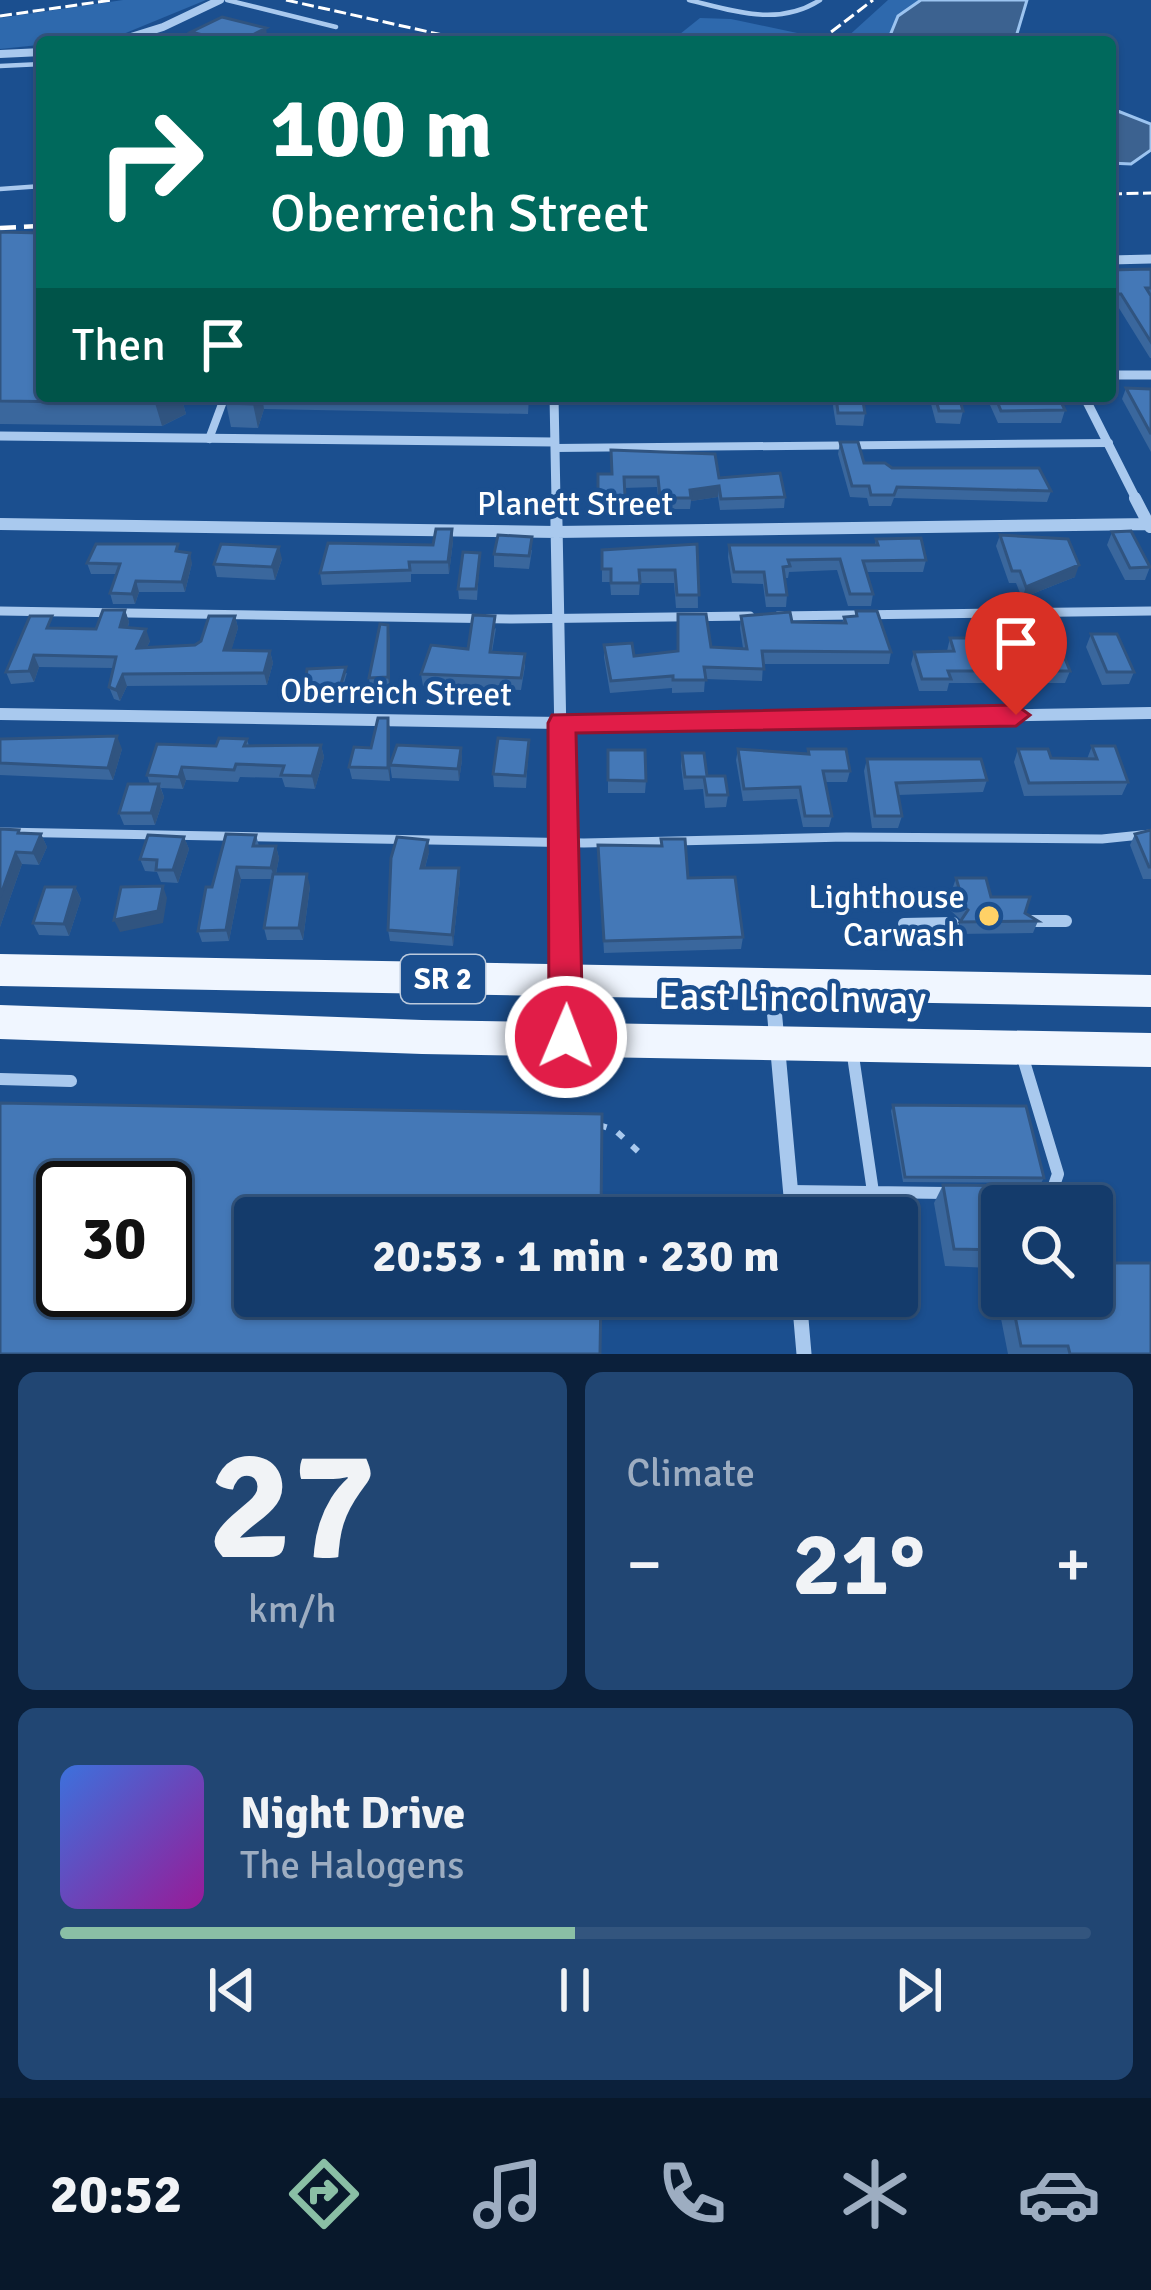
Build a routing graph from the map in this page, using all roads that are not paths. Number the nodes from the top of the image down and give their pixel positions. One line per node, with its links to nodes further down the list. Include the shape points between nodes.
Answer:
1 (224, 0): 5 (lane); 6 (street)
2 (688, 0): 4 (lane)
3 (820, 0): 4 (lane, via 775,18)
4 (717, 2)
5 (336, 27)
6 (134, 36)
7 (36, 52): 8 (street)
8 (0, 53)
9 (36, 64): 10 (lane)
10 (0, 66)
11 (36, 186): 12 (lane)
12 (0, 189)
13 (1116, 260): 14 (street)
14 (1151, 260)
15 (1116, 375): 16 (street)
16 (1151, 375)
17 (223, 402): 20 (lane)
18 (554, 402): 23 (street)
19 (1087, 402): 22 (street)
20 (209, 439): 21 (street); 23 (street)
21 (2, 440)
22 (1109, 443): 23 (lane); 25 (street)
23 (555, 445): 26 (street)
24 (0, 524): 26 (street, Planett Street)
25 (1150, 526): 26 (street, Planett Street)
26 (556, 532): 29 (street)
27 (1151, 610): 29 (lane)
28 (0, 611): 29 (lane)
29 (559, 617): 32 (street)
30 (1151, 713): 32 (street, Oberreich Street)
31 (0, 714): 32 (street, Oberreich Street)
32 (562, 723): 35 (street)
33 (0, 832): 35 (lane)
34 (1151, 834): 35 (lane)
35 (565, 843): 41 (street)
36 (1029, 921): 37 (lane)
37 (1066, 921)
38 (904, 923): 39 (lane)
39 (953, 923)
40 (0, 970): 41 (main road, East Lincolnway / SR 2)
41 (568, 981): 42 (main road, East Lincolnway / SR 2); 45 (street)
42 (772, 985): 43 (main road, East Lincolnway / SR 2); 46 (street)
43 (1151, 992)
44 (0, 1022): 45 (main road, East Lincolnway / SR 2)
45 (566, 1037): 46 (main road, East Lincolnway / SR 2)
46 (775, 1044): 47 (main road, East Lincolnway / SR 2); 53 (street)
47 (851, 1045): 48 (main road, East Lincolnway / SR 2); 54 (lane)
48 (1020, 1048): 49 (main road, East Lincolnway / SR 2); 52 (lane, via 1058,1174)
49 (1151, 1050)
50 (0, 1079): 51 (lane)
51 (71, 1081)
52 (1054, 1185)
53 (790, 1191): 54 (lane); 56 (street)
54 (873, 1192): 55 (lane)
55 (962, 1193)
56 (791, 1197)
57 (801, 1317): 58 (street)
58 (804, 1354)

